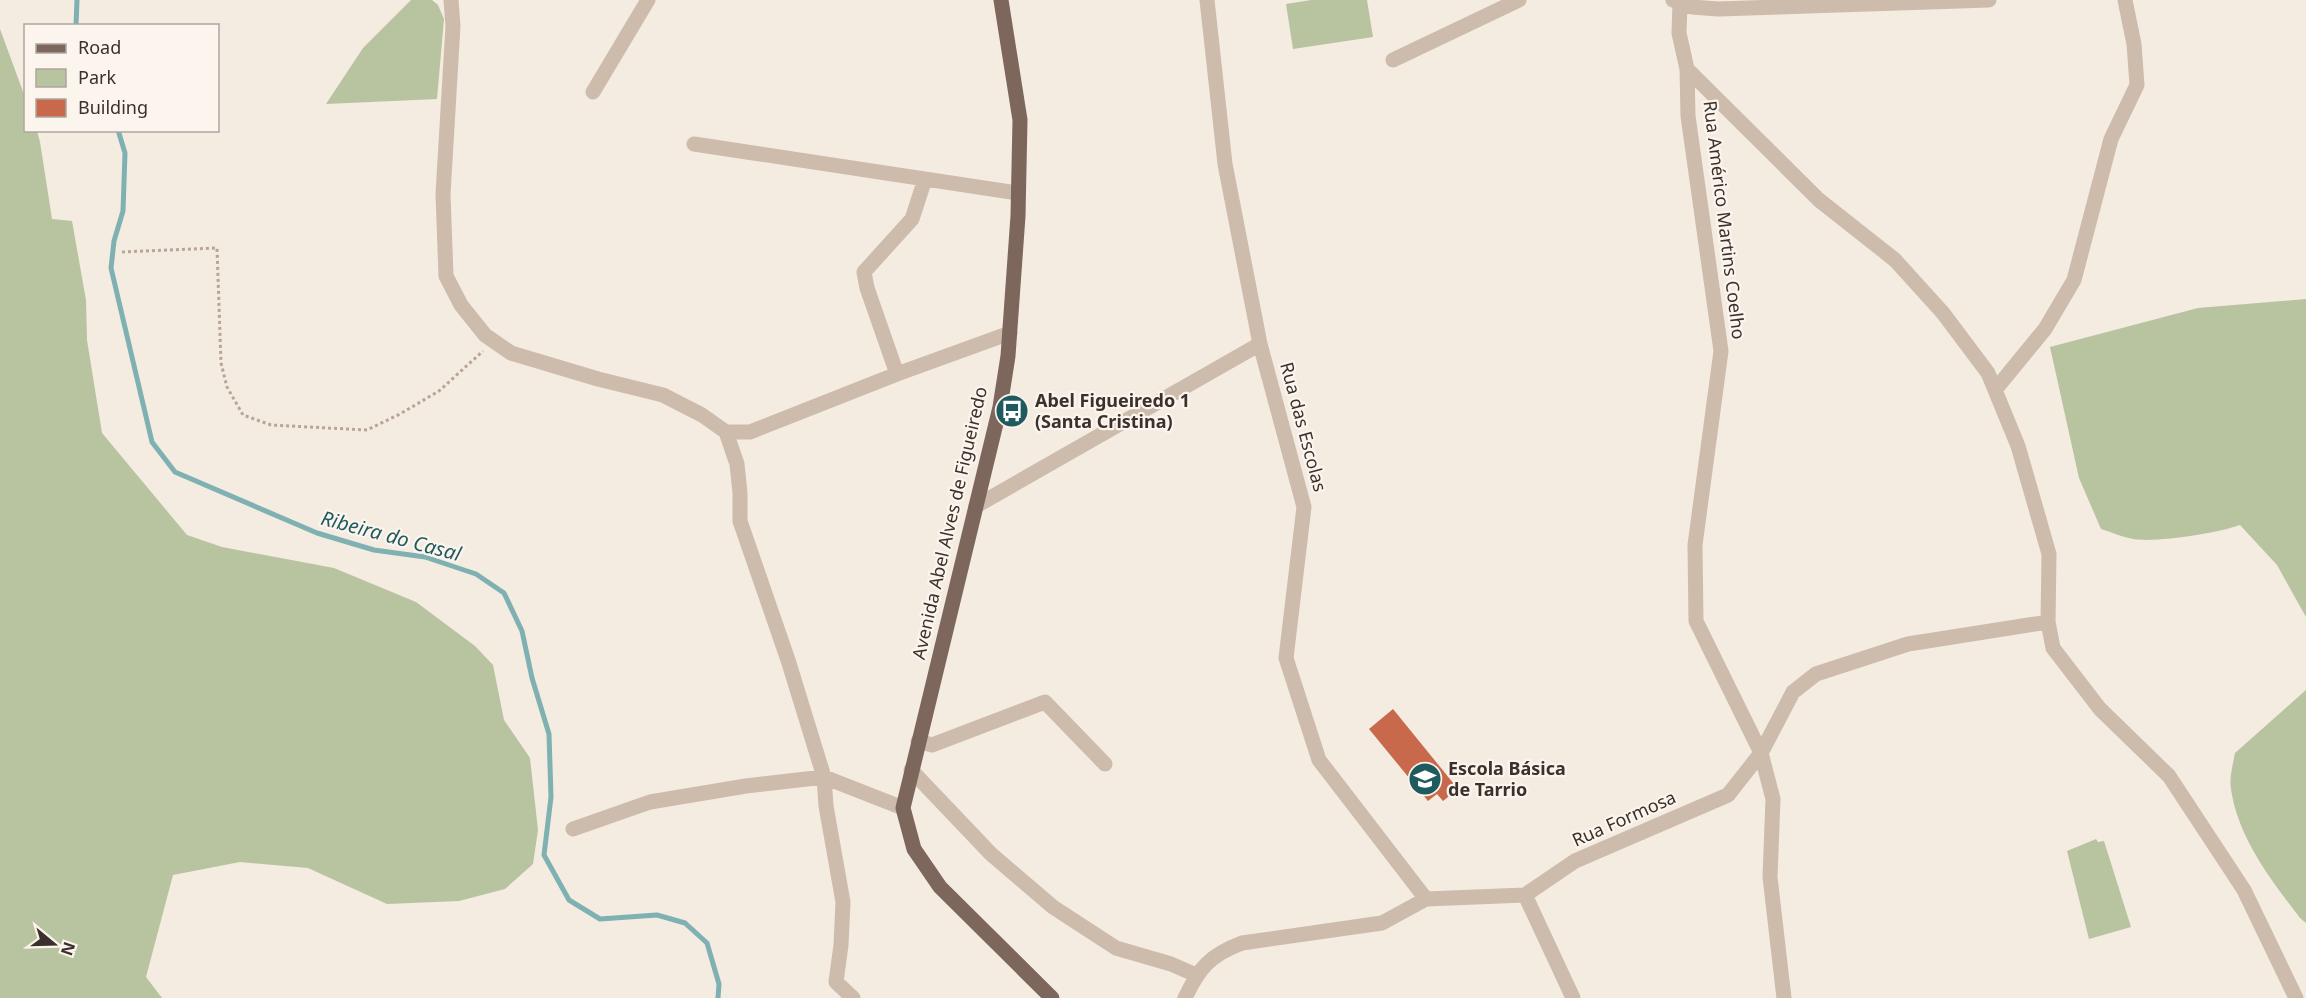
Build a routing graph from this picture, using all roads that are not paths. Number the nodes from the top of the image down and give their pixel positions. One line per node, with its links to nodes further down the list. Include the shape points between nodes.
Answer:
1 (451, 0): 19 (street, via 453,26 443,194 446,276 461,305 484,335 511,353 663,395)
2 (648, 0): 11 (street)
3 (1001, 0): 14 (main road, Avenida Abel Alves de Figueiredo, via 1020,120)
4 (1207, 0): 16 (street, Rua das Escolas, via 1225,164)
5 (1519, 0): 9 (street)
6 (1989, 0): 8 (street, via 1718,9)
7 (2125, 0): 18 (street, via 2137,85 2111,139 2074,280 2045,329)
8 (1676, 2): 10 (street, Rua Américo Martins Coelho)
9 (1393, 60)
10 (1687, 69): 18 (street, via 1819,200 1895,260 1943,313 1988,373); 23 (street, Rua Américo Martins Coelho, via 1688,116 1721,351 1695,545 1696,621)
11 (593, 92)
12 (694, 144): 13 (street)
13 (925, 179): 14 (street); 17 (street, via 912,219 864,272)
14 (1018, 193): 15 (main road, Avenida Abel Alves de Figueiredo)
15 (1010, 333): 17 (street); 20 (main road, Avenida Abel Alves de Figueiredo, via 1000,407)
16 (1260, 344): 20 (street); 30 (street, Rua das Escolas, via 1304,507 1286,658 1319,759)
17 (897, 374): 19 (street, via 750,432)
18 (1995, 390): 21 (street, via 2018,446 2049,554)
19 (726, 432): 26 (street, via 737,464 740,521)
20 (976, 506): 22 (main road, Avenida Abel Alves de Figueiredo)
21 (2048, 622): 23 (street, Rua Formosa, via 1908,644 1816,674 1793,692); 37 (street, via 2053,648 2100,708 2169,776 2187,802 2244,890)
22 (918, 741): 24 (street, via 932,745 1045,702); 25 (main road, Avenida Abel Alves de Figueiredo)
23 (1761, 753): 29 (street, Rua Formosa, via 1728,795 1575,861); 36 (street, Rua Américo Martins Coelho, via 1773,799 1770,876)
24 (1105, 764)
25 (911, 770): 27 (main road, Avenida Abel Alves de Figueiredo); 31 (street, via 991,854 1053,907 1116,948)
26 (824, 777): 27 (street); 28 (street, via 650,802); 32 (street, via 843,902 836,982)
27 (903, 808): 33 (main road, Avenida Abel Alves de Figueiredo, via 914,849 940,887)
28 (573, 829)
29 (1525, 896): 30 (street); 35 (street)
30 (1426, 899): 31 (street, via 1382,923 1242,943 1220,951)
31 (1196, 975): 34 (street)
32 (853, 998)
33 (1052, 998)
34 (1185, 998)
35 (1573, 998)
36 (1784, 998)
37 (2296, 998)

